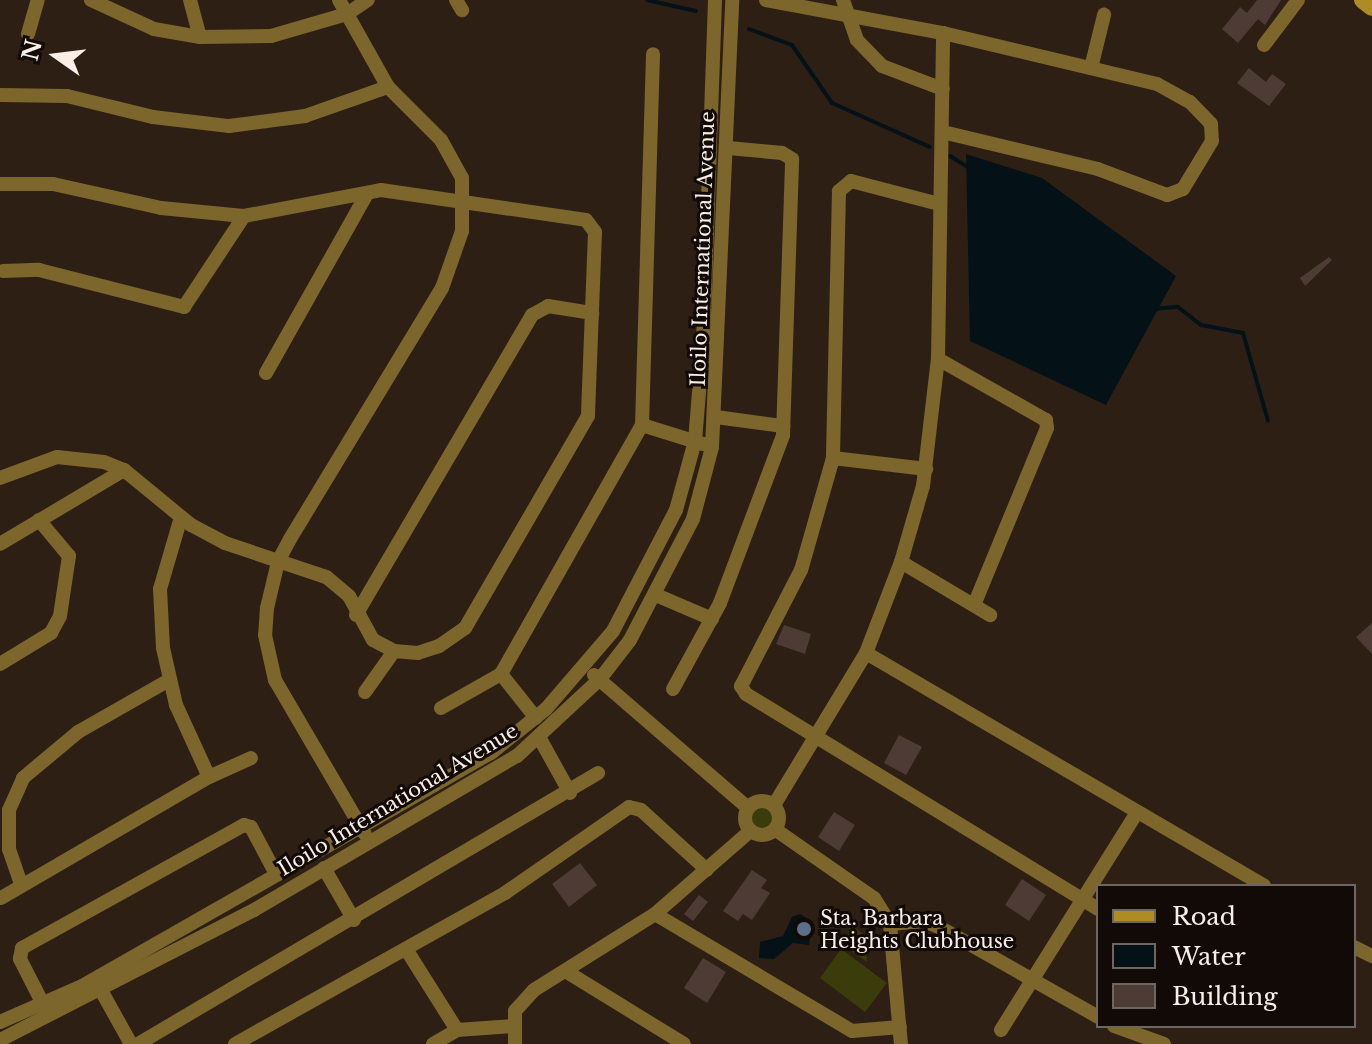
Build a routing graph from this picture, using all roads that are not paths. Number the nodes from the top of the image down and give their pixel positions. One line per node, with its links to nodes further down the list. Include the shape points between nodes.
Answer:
1 (38, 0): 16 (street)
2 (91, 0): 17 (street, via 154,29)
3 (190, 0): 17 (street)
4 (339, 0): 13 (street)
5 (368, 0): 13 (street)
6 (715, 0): 38 (street, Iloilo International Avenue)
7 (732, 0): 25 (street, Iloilo International Avenue)
8 (766, 0): 11 (street)
9 (1298, 0): 18 (street)
10 (1363, 0): 12 (main road)
11 (843, 6): 15 (street); 22 (street, via 857,40 882,66)
12 (1372, 7)
13 (347, 14): 17 (street, via 271,36); 21 (street)
14 (1104, 15): 20 (street)
15 (943, 33): 20 (street); 22 (street)
16 (28, 34)
17 (200, 37)
18 (1264, 45)
19 (653, 54): 36 (street)
20 (1091, 68): 24 (street, via 1157,84 1190,102 1211,124 1212,141 1183,189 1167,195 1098,169)
21 (388, 87): 23 (street, via 305,116 229,126 153,117 67,96); 28 (street, via 441,140 462,178)
22 (943, 89): 24 (street)
23 (0, 95)
24 (943, 132): 29 (street)
25 (728, 148): 35 (street, Iloilo International Avenue); 37 (street, via 782,153 792,159)
26 (0, 184): 30 (street, via 53,184 161,208)
27 (367, 194): 28 (street, via 381,190); 30 (street); 34 (street)
28 (462, 202): 32 (street, via 586,220 595,232); 47 (street, via 462,231 442,288)
29 (939, 204): 33 (street); 40 (street, via 851,181 839,191)
30 (244, 216): 31 (street, via 184,307 39,270)
31 (3, 271)
32 (592, 313): 51 (street, via 548,306 532,315); 54 (street, via 588,416 473,615 465,628 439,646 418,653)
33 (938, 359): 41 (street); 50 (street, via 1046,420)
34 (266, 373)
35 (716, 417): 37 (street); 39 (street, Iloilo International Avenue)
36 (642, 425): 38 (street); 58 (street)
37 (783, 426): 53 (street, via 758,511)
38 (695, 441): 39 (street); 57 (street, Iloilo International Avenue, via 676,510 648,571 613,631)
39 (712, 447): 49 (street, Iloilo International Avenue, via 693,519)
40 (833, 458): 41 (street); 66 (street, via 801,570 741,686)
41 (926, 469): 48 (street)
42 (124, 470): 43 (street, via 104,462 57,457); 44 (street); 45 (street)
43 (0, 478)
44 (181, 517): 47 (street, via 225,543); 60 (street, via 160,589)
45 (39, 520): 46 (street); 56 (street, via 69,556 60,616 51,633)
46 (0, 544)
47 (278, 562): 51 (street, via 326,577 349,596); 76 (street, via 265,635 275,680)
48 (901, 562): 50 (street); 55 (street)
49 (656, 595): 53 (street); 59 (street, Iloilo International Avenue)
50 (974, 605): 52 (street)
51 (356, 615): 54 (street, via 373,640)
52 (990, 615)
53 (712, 619): 61 (street)
54 (394, 651): 62 (street)
55 (866, 653): 66 (street); 73 (street)
56 (0, 664)
57 (583, 666): 59 (street); 64 (street, Iloilo International Avenue)
58 (501, 674): 63 (street); 64 (street)
59 (600, 679): 65 (street, Iloilo International Avenue); 72 (street)
60 (169, 680): 69 (street); 80 (street, via 78,732 23,778 9,810 9,849)
61 (673, 689)
62 (365, 692)
63 (441, 708)
64 (536, 718): 76 (street, Iloilo International Avenue)
65 (539, 737): 70 (street); 76 (street, Iloilo International Avenue, via 517,756)
66 (818, 739): 71 (street); 83 (street)
67 (251, 758): 69 (street)
68 (598, 773): 70 (street)
69 (209, 777): 80 (street)
70 (570, 793): 86 (street)
71 (774, 805): 72 (street, via 765,801); 74 (street, via 779,812)
72 (748, 808): 75 (street)
73 (1136, 814): 81 (street); 83 (street)
74 (776, 830): 75 (street, via 768,835); 87 (street, via 874,898)
75 (750, 831): 78 (street)
76 (365, 834): 77 (street, Iloilo International Avenue); 79 (street, Iloilo International Avenue)
77 (324, 868): 86 (street); 91 (street, Iloilo International Avenue)
78 (707, 870): 85 (street); 88 (street, via 641,810 629,807 505,893)
79 (276, 874): 92 (street, Iloilo International Avenue); 92 (street, via 251,827 244,825 22,948 20,959)
80 (21, 884): 82 (street)
81 (1260, 884)
82 (1, 898)
83 (1082, 901): 84 (street); 90 (street)
84 (1096, 908)
85 (655, 914): 89 (street); 96 (street, via 852,1031)
86 (354, 920): 102 (street)
87 (890, 924): 90 (street, via 924,921); 96 (street)
88 (406, 949): 97 (street); 103 (street)
89 (567, 972): 95 (street, via 534,990 515,1011); 106 (street)
90 (1032, 979): 93 (street); 98 (street)
91 (102, 992): 99 (street, Iloilo International Avenue); 101 (street)
92 (43, 1004): 94 (street, Iloilo International Avenue)
93 (1096, 1016)
94 (0, 1022)
95 (513, 1026): 97 (street); 105 (street)
96 (900, 1027): 107 (street)
97 (457, 1030): 104 (street)
98 (1001, 1030)
99 (0, 1040)
100 (1130, 1040): 108 (street)
101 (131, 1044)
102 (138, 1044)
103 (235, 1044)
104 (433, 1044)
105 (515, 1044)
106 (684, 1044)
107 (901, 1044)
108 (1164, 1044)

